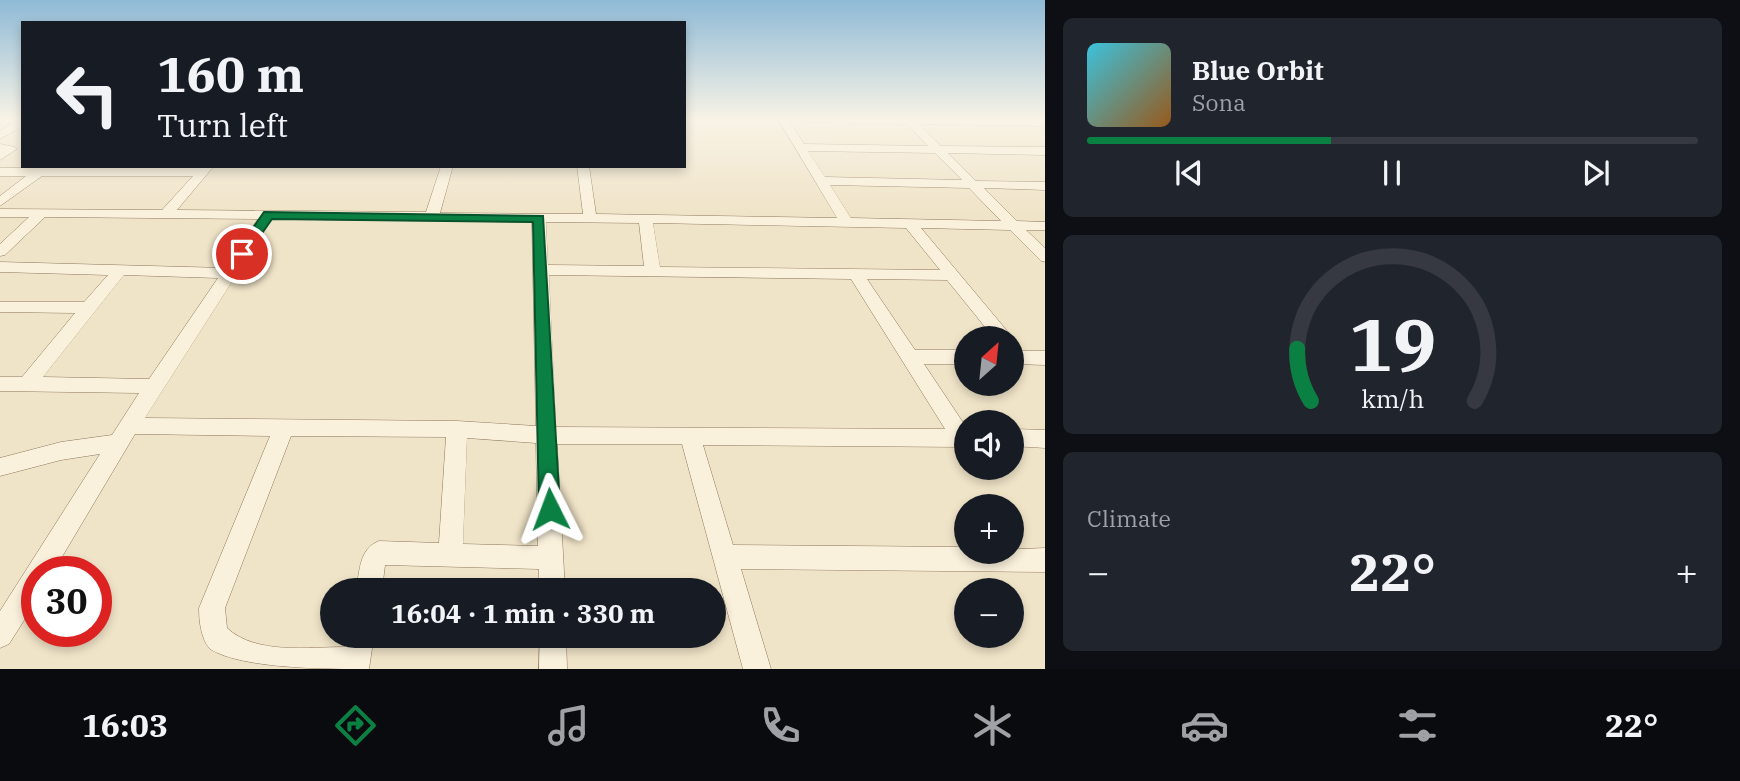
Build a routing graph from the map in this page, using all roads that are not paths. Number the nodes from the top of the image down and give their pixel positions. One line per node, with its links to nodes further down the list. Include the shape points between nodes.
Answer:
1 (801, 150): 10 (street)
2 (912, 150): 3 (street)
3 (939, 151): 4 (street); 11 (street)
4 (1045, 151)
5 (446, 168): 18 (street)
6 (583, 168): 20 (street)
7 (42, 169): 8 (street); 9 (street); 13 (street)
8 (206, 169): 16 (street)
9 (0, 172)
10 (821, 181): 11 (street); 22 (street)
11 (971, 184): 12 (street); 24 (street)
12 (1045, 186)
13 (0, 202)
14 (0, 213): 15 (street)
15 (42, 213): 16 (street); 26 (street)
16 (167, 213): 17 (street)
17 (268, 215): 18 (street); 32 (street)
18 (432, 217): 19 (street)
19 (539, 218): 20 (street); 30 (street)
20 (590, 218): 21 (street)
21 (645, 219): 22 (street); 31 (street)
22 (846, 222): 23 (street)
23 (910, 223): 24 (street); 34 (street)
24 (1012, 225): 25 (street); 27 (street)
25 (1045, 226)
26 (0, 252)
27 (1045, 258)
28 (0, 267): 29 (street)
29 (120, 270): 32 (street); 36 (street)
30 (541, 270): 31 (street); 49 (street)
31 (653, 272): 33 (street)
32 (228, 273): 44 (street)
33 (857, 275): 34 (street); 39 (street)
34 (953, 275): 37 (street)
35 (0, 307): 36 (street)
36 (90, 308): 43 (street)
37 (994, 326)
38 (1024, 355): 41 (street)
39 (912, 357): 40 (street); 45 (street)
40 (954, 357)
41 (1045, 358)
42 (0, 384): 43 (street)
43 (27, 384): 44 (street)
44 (154, 386): 48 (street)
45 (954, 422)
46 (284, 427): 47 (street); 48 (street); 65 (street, via 212,608 213,622 219,639 243,653 275,659)
47 (457, 429): 49 (street); 55 (street)
48 (124, 435): 54 (street); 56 (street)
49 (546, 435): 50 (street); 58 (street)
50 (690, 436): 51 (street); 57 (street)
51 (954, 438)
52 (1024, 438): 53 (street)
53 (1045, 439)
54 (0, 467)
55 (450, 555): 58 (street); 60 (street, via 379,553)
56 (49, 556)
57 (725, 557): 59 (street); 67 (street)
58 (552, 558): 61 (street)
59 (1045, 560)
60 (371, 578)
61 (552, 578)
62 (21, 601): 63 (street)
63 (0, 635)
64 (553, 648): 66 (street)
65 (358, 655)
66 (553, 669)
67 (757, 669)

